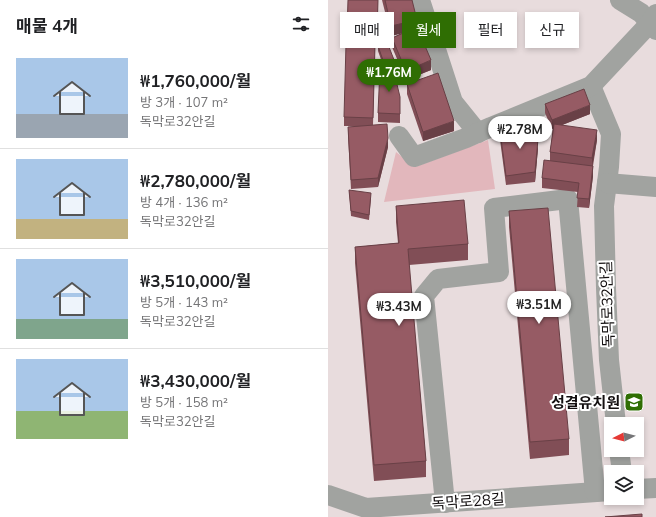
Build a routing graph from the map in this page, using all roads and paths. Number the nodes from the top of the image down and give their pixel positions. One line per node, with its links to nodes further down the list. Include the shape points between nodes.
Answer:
1 (420, 0): 5 (street, via 453,102)
2 (620, 0): 3 (street)
3 (654, 23): 4 (street)
4 (591, 86): 5 (street); 7 (street, 독막로32안길, via 611,134)
5 (478, 133): 6 (street, via 414,157)
6 (399, 136)
7 (607, 183): 8 (street); 9 (street, 독막로32안길, via 604,206 606,288 609,360)
8 (656, 187)
9 (615, 417)
10 (656, 488): 11 (street)
11 (644, 489)
12 (603, 491): 14 (street, 독막로28길); 14 (street, via 568,199 494,208 499,272 438,279 424,296)
13 (328, 494): 14 (street, 독막로28길, via 366,508)
14 (445, 503)

